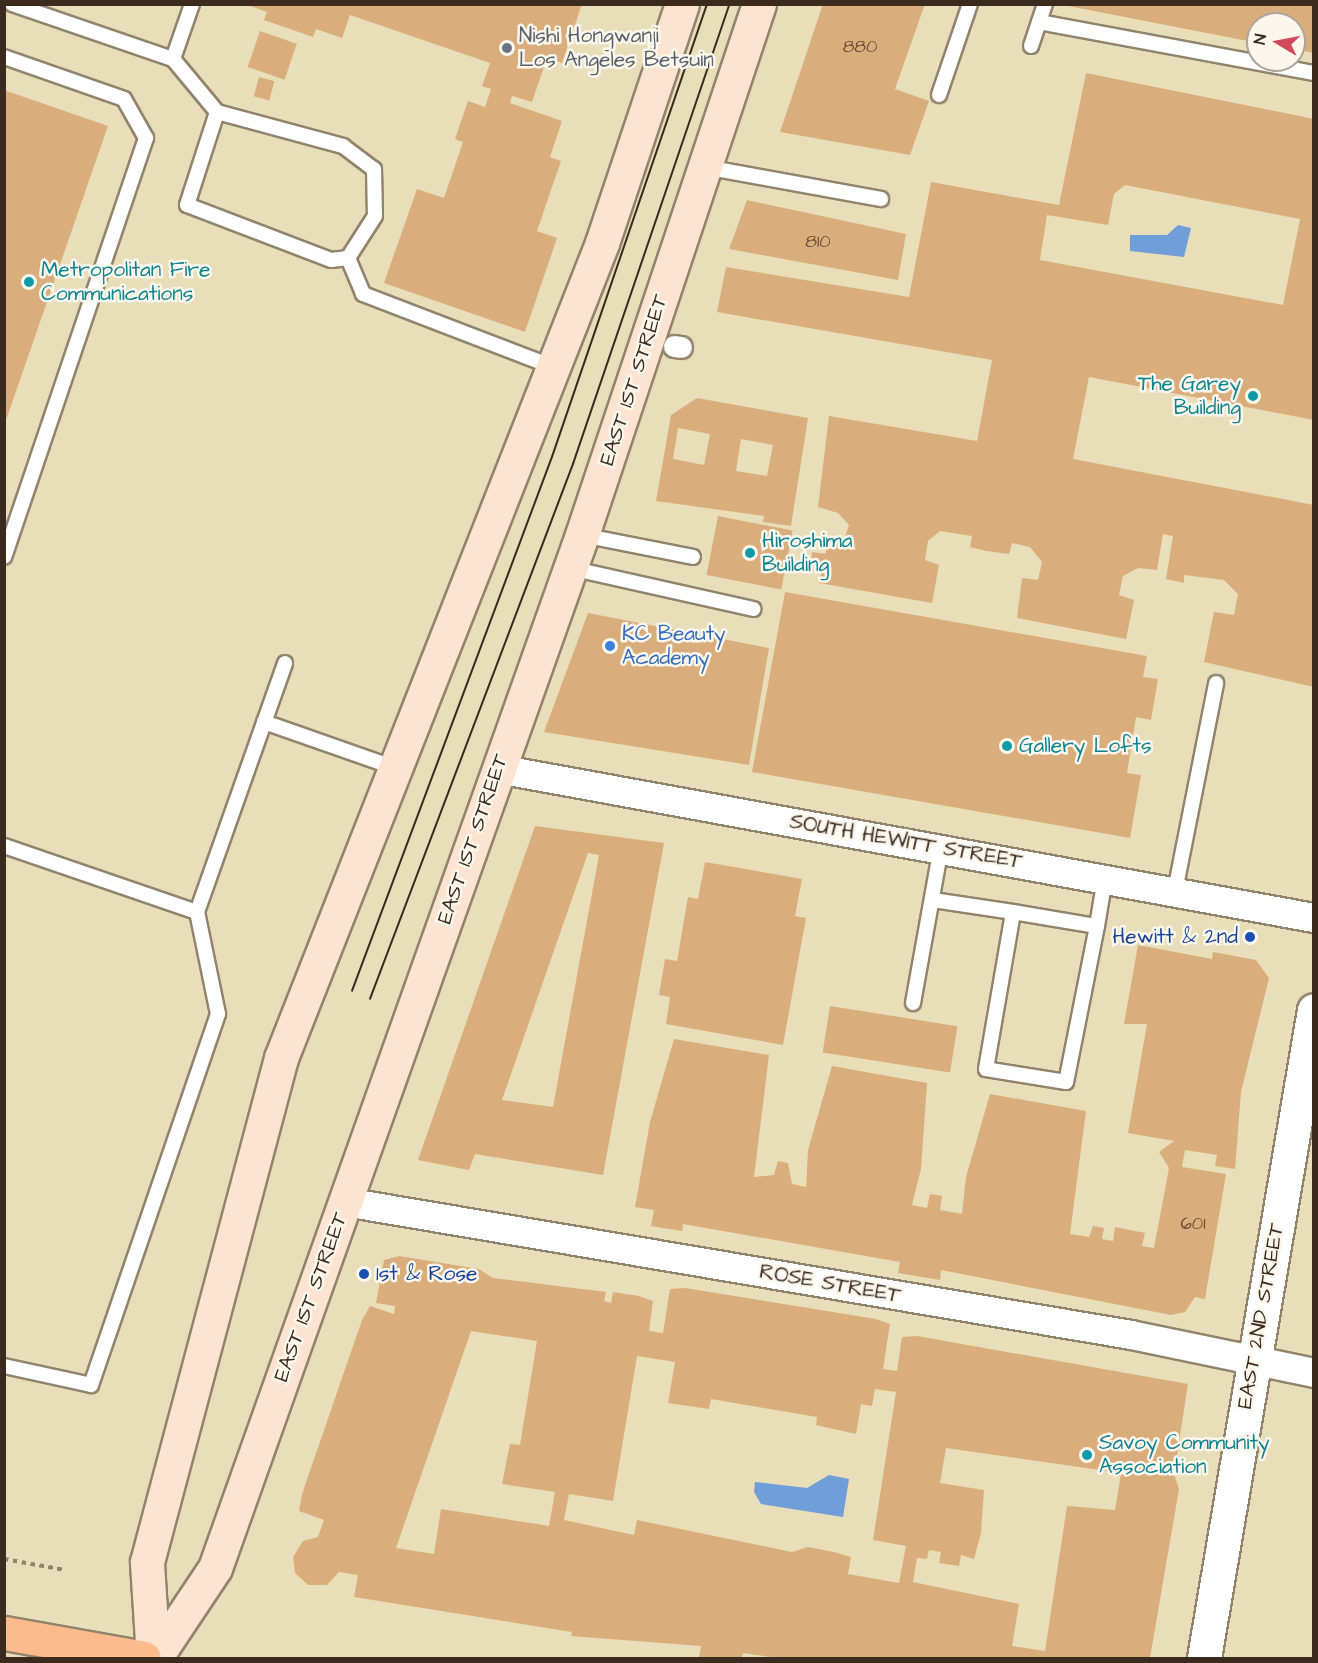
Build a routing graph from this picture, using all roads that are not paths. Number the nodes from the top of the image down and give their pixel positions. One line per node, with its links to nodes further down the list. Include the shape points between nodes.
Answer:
1 (12, 4): 10 (lane)
2 (192, 4): 10 (lane)
3 (682, 4): 17 (main road, EAST 1ST STREET, via 602,243)
4 (759, 4): 14 (main road, EAST 1ST STREET)
5 (970, 4): 12 (lane)
6 (1045, 4): 7 (lane)
7 (1039, 22): 8 (lane); 11 (lane)
8 (1031, 46)
9 (4, 57): 19 (lane, via 124,99 146,138)
10 (173, 59): 13 (lane)
11 (1314, 73)
12 (939, 95)
13 (217, 112): 16 (lane, via 343,146 374,169 375,216); 16 (lane, via 187,205 332,260)
14 (705, 167): 15 (lane); 18 (main road, EAST 1ST STREET)
15 (881, 198)
16 (348, 258): 17 (lane, via 363,294)
17 (553, 367): 26 (main road, EAST 1ST STREET)
18 (582, 535): 20 (lane); 21 (main road, EAST 1ST STREET)
19 (4, 557)
20 (693, 557)
21 (570, 568): 22 (lane); 27 (main road, EAST 1ST STREET)
22 (753, 609)
23 (285, 663): 25 (lane)
24 (1216, 682): 31 (lane)
25 (264, 722): 26 (lane); 33 (lane)
26 (395, 768): 45 (main road, EAST 1ST STREET, via 281,1058 147,1562)
27 (498, 769): 29 (street, SOUTH HEWITT STREET); 39 (main road, EAST 1ST STREET)
28 (4, 846): 33 (lane)
29 (941, 849): 30 (street, SOUTH HEWITT STREET); 32 (lane)
30 (1105, 878): 31 (street, SOUTH HEWITT STREET); 36 (lane)
31 (1175, 891): 35 (street, SOUTH HEWITT STREET)
32 (933, 900): 34 (lane); 37 (lane)
33 (197, 912): 41 (lane, via 218,1014 91,1385)
34 (1013, 912): 36 (lane); 36 (lane, via 986,1069 1066,1082)
35 (1314, 918)
36 (1097, 926)
37 (913, 1003)
38 (1314, 1010): 40 (street, EAST 2ND STREET)
39 (345, 1203): 40 (street, ROSE STREET); 45 (main road, EAST 1ST STREET, via 215,1568)
40 (1254, 1359): 42 (street, ROSE STREET); 46 (street, EAST 2ND STREET)
41 (4, 1366)
42 (1314, 1373)
43 (4, 1633): 44 (main road)
44 (144, 1659)
45 (154, 1659)
46 (1204, 1659)

